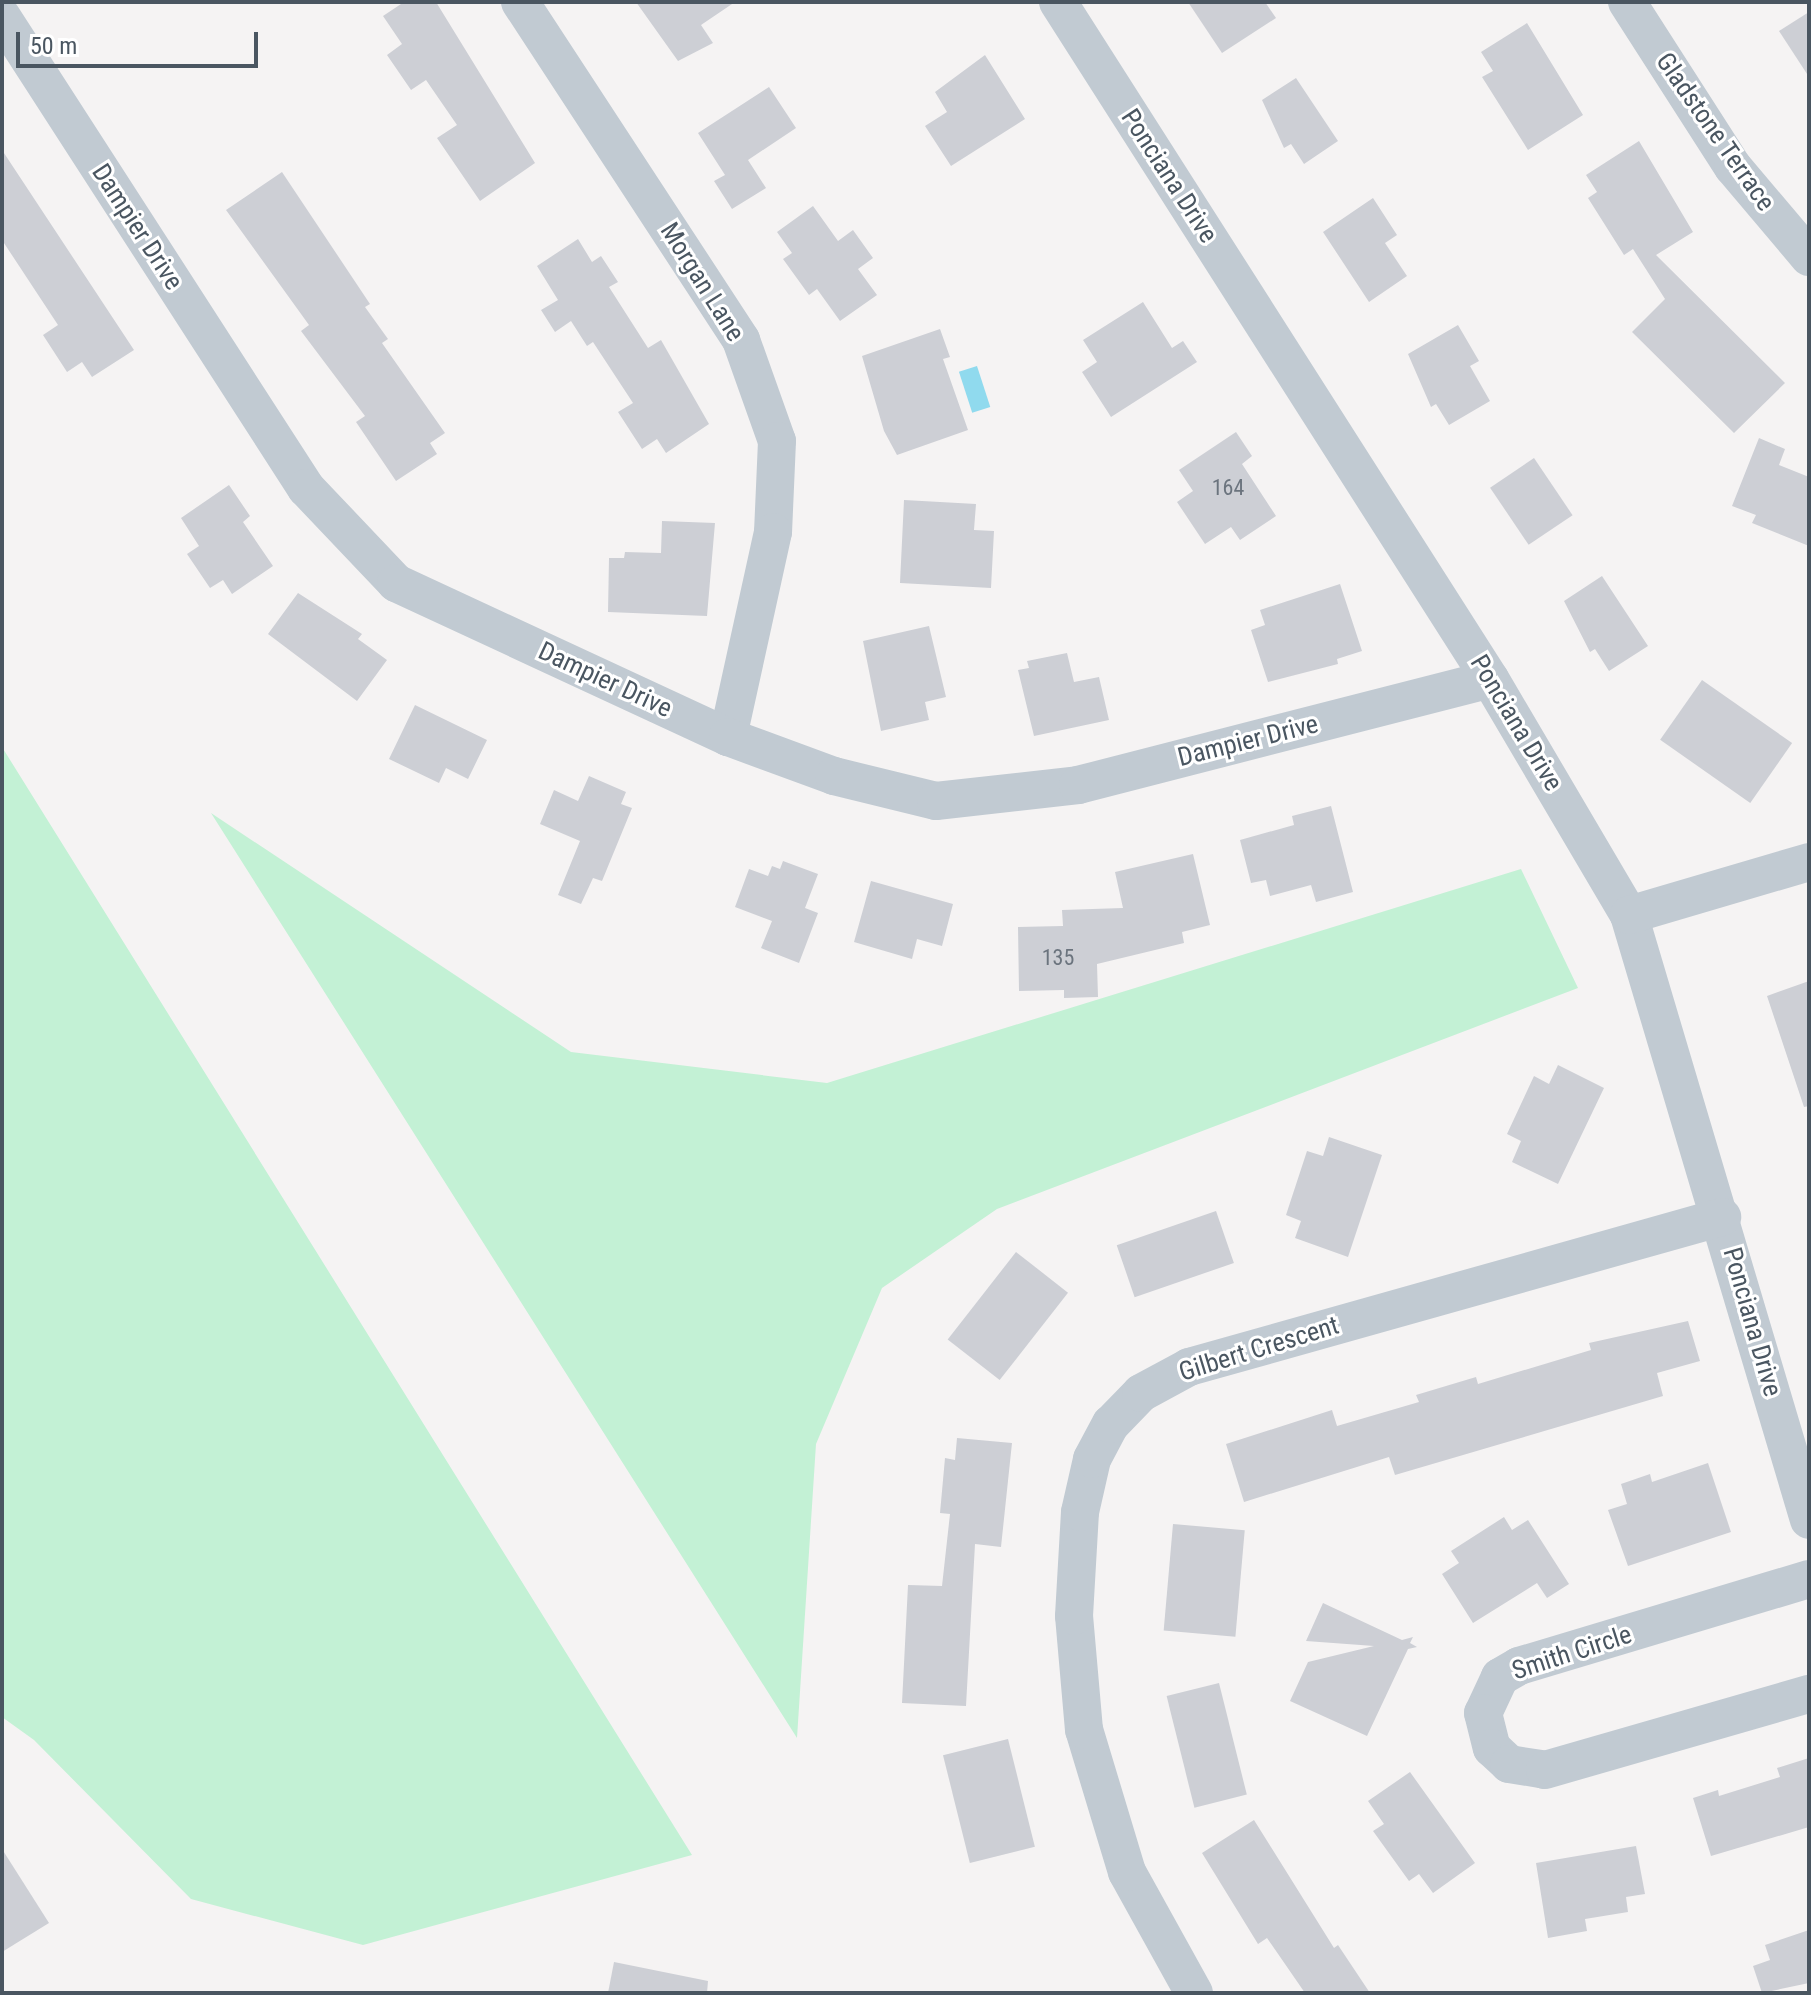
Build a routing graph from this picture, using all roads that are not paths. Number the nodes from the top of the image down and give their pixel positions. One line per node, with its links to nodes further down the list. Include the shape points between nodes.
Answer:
1 (520, 2): 7 (street, Morgan Lane, via 741,340 777,441 773,532)
2 (1058, 2): 6 (street, Ponciana Drive)
3 (1627, 2): 5 (street, Gladstone Terrace, via 1733,167)
4 (2, 17): 7 (street, Dampier Drive, via 306,488 396,583)
5 (1809, 257)
6 (1490, 679): 7 (street, Dampier Drive, via 1078,785 936,801 834,776); 9 (street, Ponciana Drive)
7 (728, 737)
8 (1809, 862): 9 (street)
9 (1629, 915): 10 (street, Ponciana Drive)
10 (1722, 1217): 11 (street, Ponciana Drive); 14 (street, Gilbert Crescent, via 1189,1367 1141,1393 1111,1424 1092,1459 1080,1512 1074,1616 1084,1730 1127,1872)
11 (1809, 1520)
12 (1809, 1579): 13 (street, Smith Circle, via 1519,1666 1500,1677 1483,1713 1492,1748 1509,1764 1545,1770)
13 (1809, 1694)
14 (1194, 1993)

